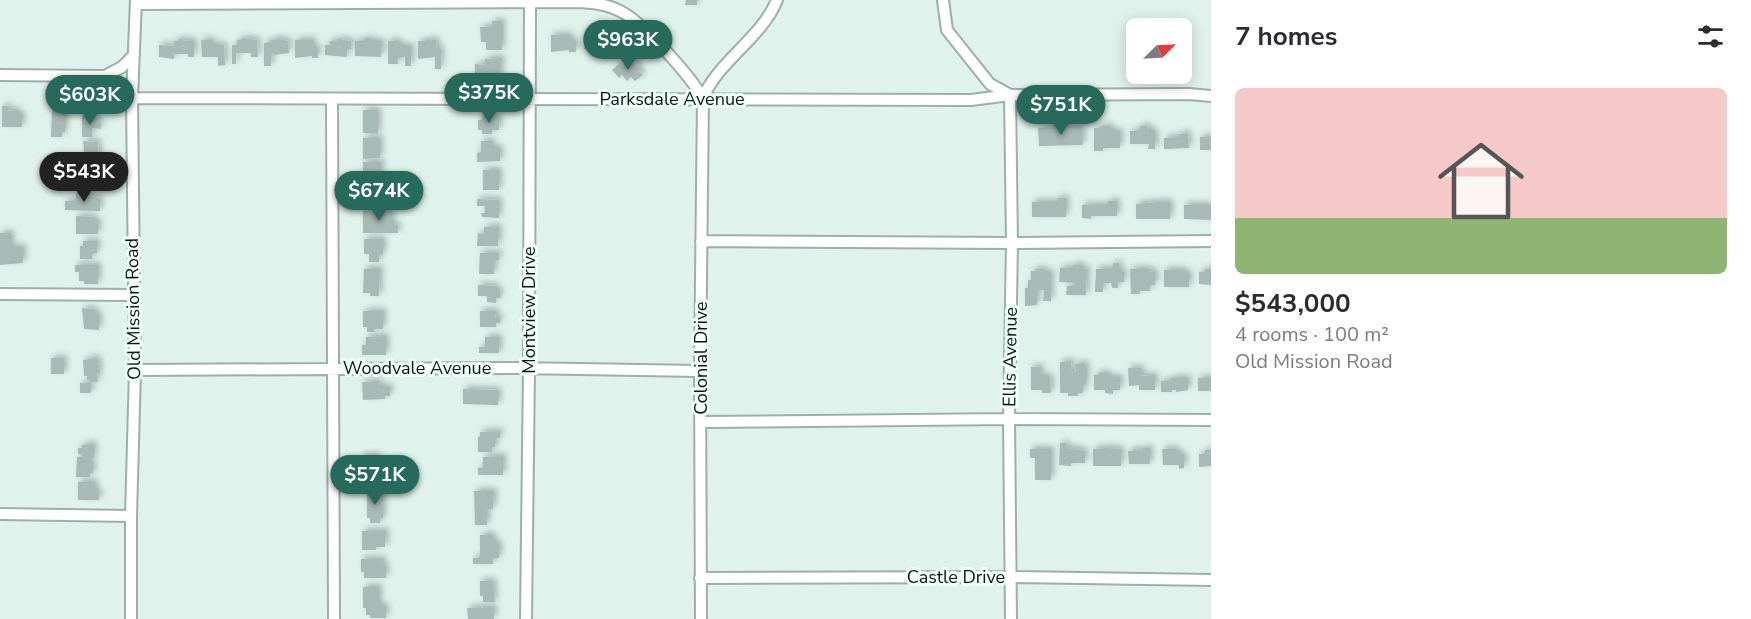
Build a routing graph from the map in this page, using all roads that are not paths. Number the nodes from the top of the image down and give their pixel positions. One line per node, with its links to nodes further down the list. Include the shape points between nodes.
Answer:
1 (777, 0): 11 (street, via 762,27 709,83)
2 (943, 0): 8 (street, via 947,30 990,84)
3 (136, 2): 4 (street); 5 (street, Old Mission Road)
4 (530, 2): 11 (street, via 601,4 620,11 637,23 692,80); 13 (street, Montview Drive)
5 (134, 55): 7 (street); 10 (street, Old Mission Road)
6 (0, 75): 7 (street)
7 (105, 76): 10 (street)
8 (1010, 95): 9 (street, Parksdale Avenue); 11 (street, Parksdale Avenue, via 971,100); 16 (street, Ellis Avenue)
9 (1211, 96)
10 (132, 98): 12 (street, Parksdale Avenue); 18 (street, Old Mission Road)
11 (704, 98): 13 (street, Parksdale Avenue); 14 (street, Colonial Drive)
12 (332, 100): 13 (street, Parksdale Avenue); 19 (street)
13 (530, 100): 20 (street, Montview Drive)
14 (701, 241): 16 (street); 22 (street, Colonial Drive)
15 (1211, 241): 16 (street)
16 (1012, 243): 23 (street, Ellis Avenue)
17 (0, 294): 18 (street)
18 (132, 295): 21 (street, Old Mission Road)
19 (333, 368): 20 (street, Woodvale Avenue); 21 (street, Woodvale Avenue); 32 (street)
20 (529, 368): 22 (street, Woodvale Avenue); 33 (street, Montview Drive)
21 (135, 370): 27 (street, Old Mission Road)
22 (700, 371): 25 (street, Colonial Drive)
23 (1009, 419): 24 (street); 25 (street); 28 (street, Ellis Avenue)
24 (1211, 420)
25 (701, 422): 29 (street, Colonial Drive)
26 (0, 514): 27 (street)
27 (131, 516): 31 (street, Old Mission Road)
28 (1011, 576): 29 (street, Castle Drive); 30 (street, Castle Drive); 35 (street, Ellis Avenue)
29 (700, 578): 34 (street, Colonial Drive)
30 (1211, 580)
31 (131, 619)
32 (334, 619)
33 (525, 619)
34 (701, 619)
35 (1011, 619)

